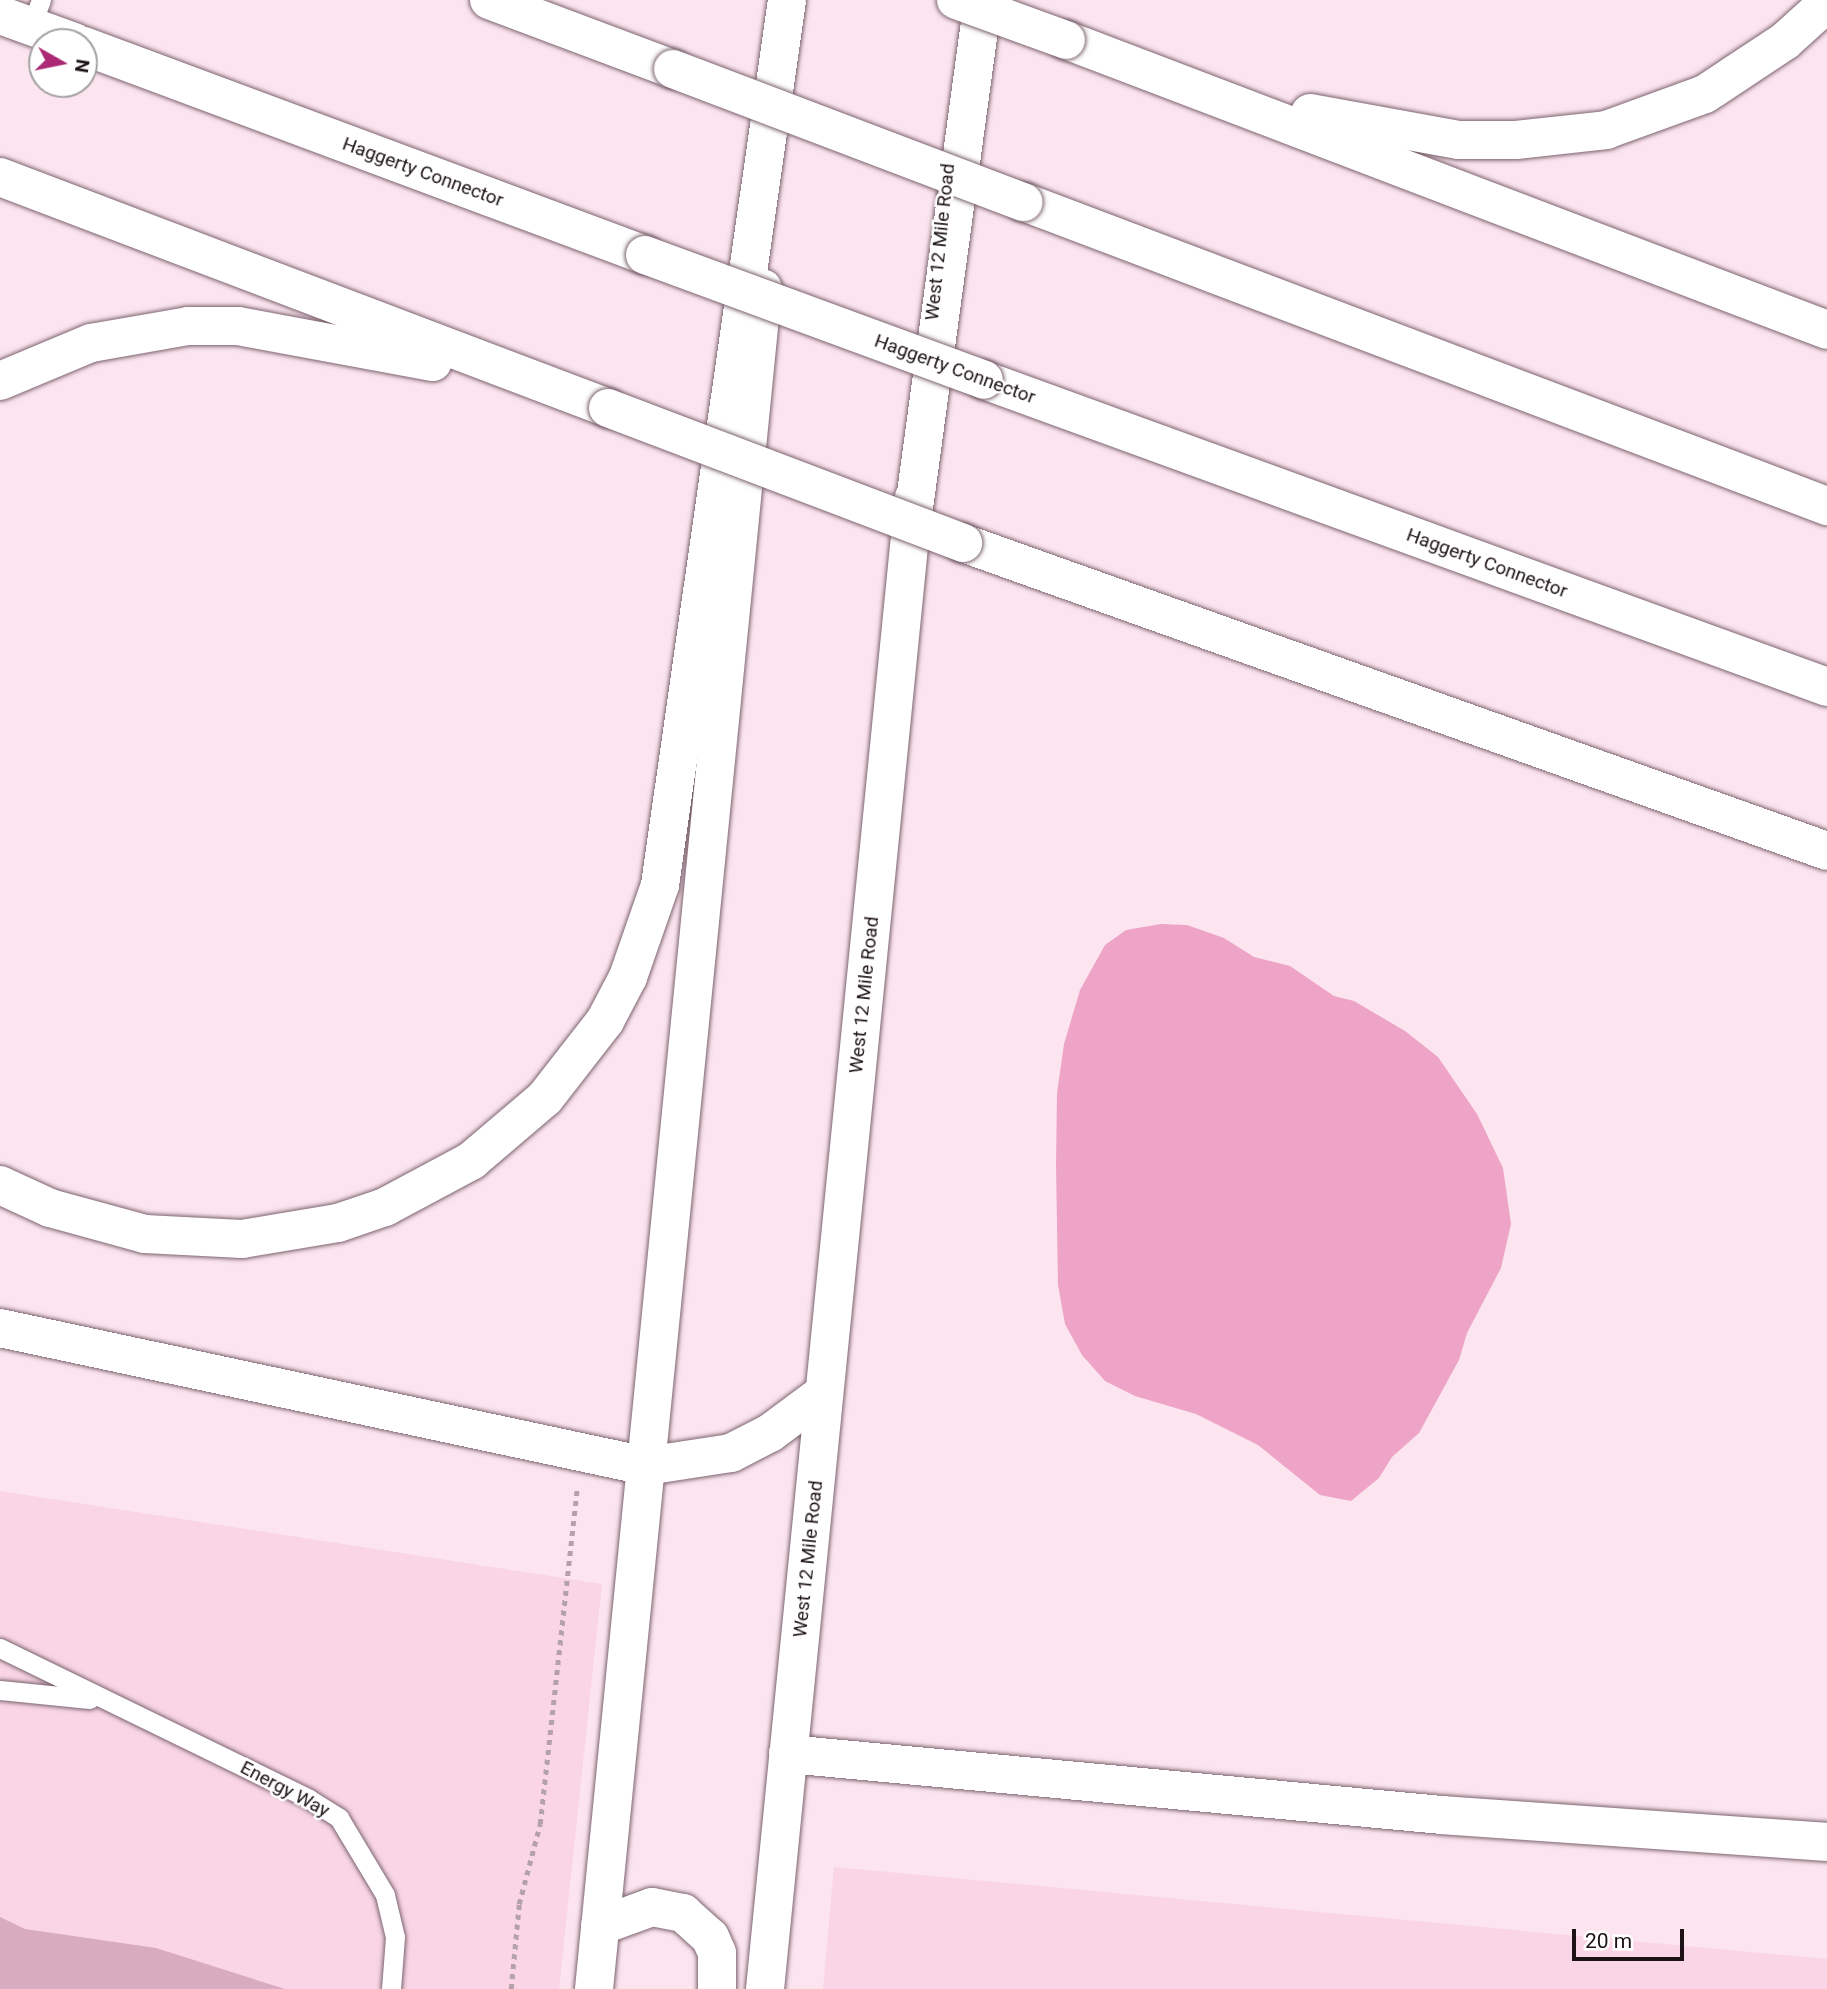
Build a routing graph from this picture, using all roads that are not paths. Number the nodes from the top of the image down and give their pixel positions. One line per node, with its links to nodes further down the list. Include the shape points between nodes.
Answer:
1 (489, 0): 15 (main road, bridge)
2 (789, 0): 19 (main road, via 660,885 628,977 605,1021 545,1098 471,1161 385,1208 338,1223 242,1239 169,1237 97,1224); 22 (main road)
3 (957, 0): 9 (main road, bridge)
4 (964, 0): 16 (main road, West 12 Mile Road)
5 (983, 0): 16 (main road)
6 (1827, 3): 9 (main road, via 1776,48 1705,94 1606,130 1516,140 1459,140 1311,113)
7 (24, 14): 8 (main road)
8 (49, 28)
9 (1066, 40): 12 (main road)
10 (98, 51): 17 (main road, Haggerty Connector, bridge)
11 (0, 177): 14 (main road)
12 (1827, 330)
13 (0, 381): 14 (main road, via 44,359 116,337 188,326 238,326)
14 (537, 382): 18 (main road, bridge, via 963,543)
15 (1827, 506)
16 (911, 530): 21 (main road, West 12 Mile Road)
17 (1827, 687)
18 (1827, 851)
19 (0, 1185)
20 (0, 1328): 22 (main road)
21 (824, 1393): 22 (main road, via 770,1433 731,1453); 26 (main road, West 12 Mile Road)
22 (646, 1466): 28 (main road)
23 (0, 1649): 25 (lane, Energy Way)
24 (0, 1690): 25 (lane, Energy Way)
25 (101, 1700): 29 (lane, Energy Way, via 309,1799 339,1818 386,1895 395,1937)
26 (788, 1754): 27 (main road, via 1442,1815); 32 (main road, West 12 Mile Road)
27 (1827, 1842)
28 (600, 1926): 30 (main road); 31 (main road, via 652,1907 683,1913 698,1923 714,1945)
29 (391, 1989)
30 (594, 1989)
31 (717, 1989)
32 (765, 1989)

